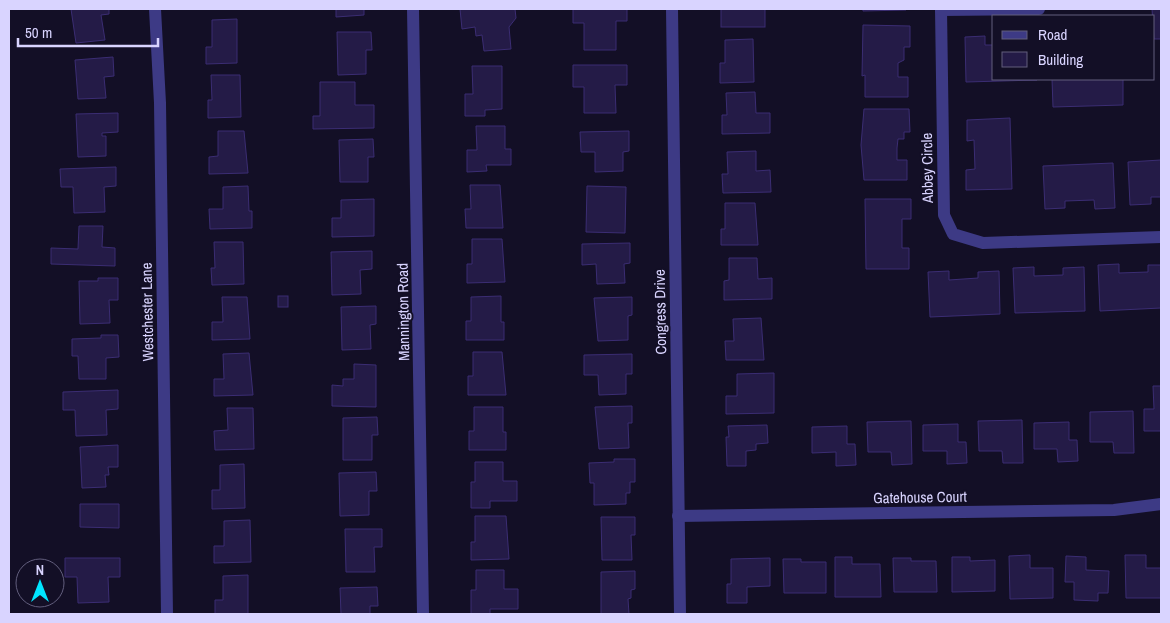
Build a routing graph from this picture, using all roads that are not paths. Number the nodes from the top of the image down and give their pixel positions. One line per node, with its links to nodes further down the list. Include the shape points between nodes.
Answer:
1 (155, 9): 9 (street, Westchester Lane, via 160,103)
2 (413, 9): 10 (street, Mannington Road)
3 (672, 9): 8 (street, Congress Drive)
4 (941, 9): 5 (street); 6 (street, Abbey Circle, via 944,215 953,234 983,243)
5 (1040, 9)
6 (1161, 237)
7 (1161, 504): 8 (street, Gatehouse Court, via 1114,510)
8 (678, 516): 11 (street, Congress Drive)
9 (167, 614)
10 (423, 614)
11 (680, 614)

